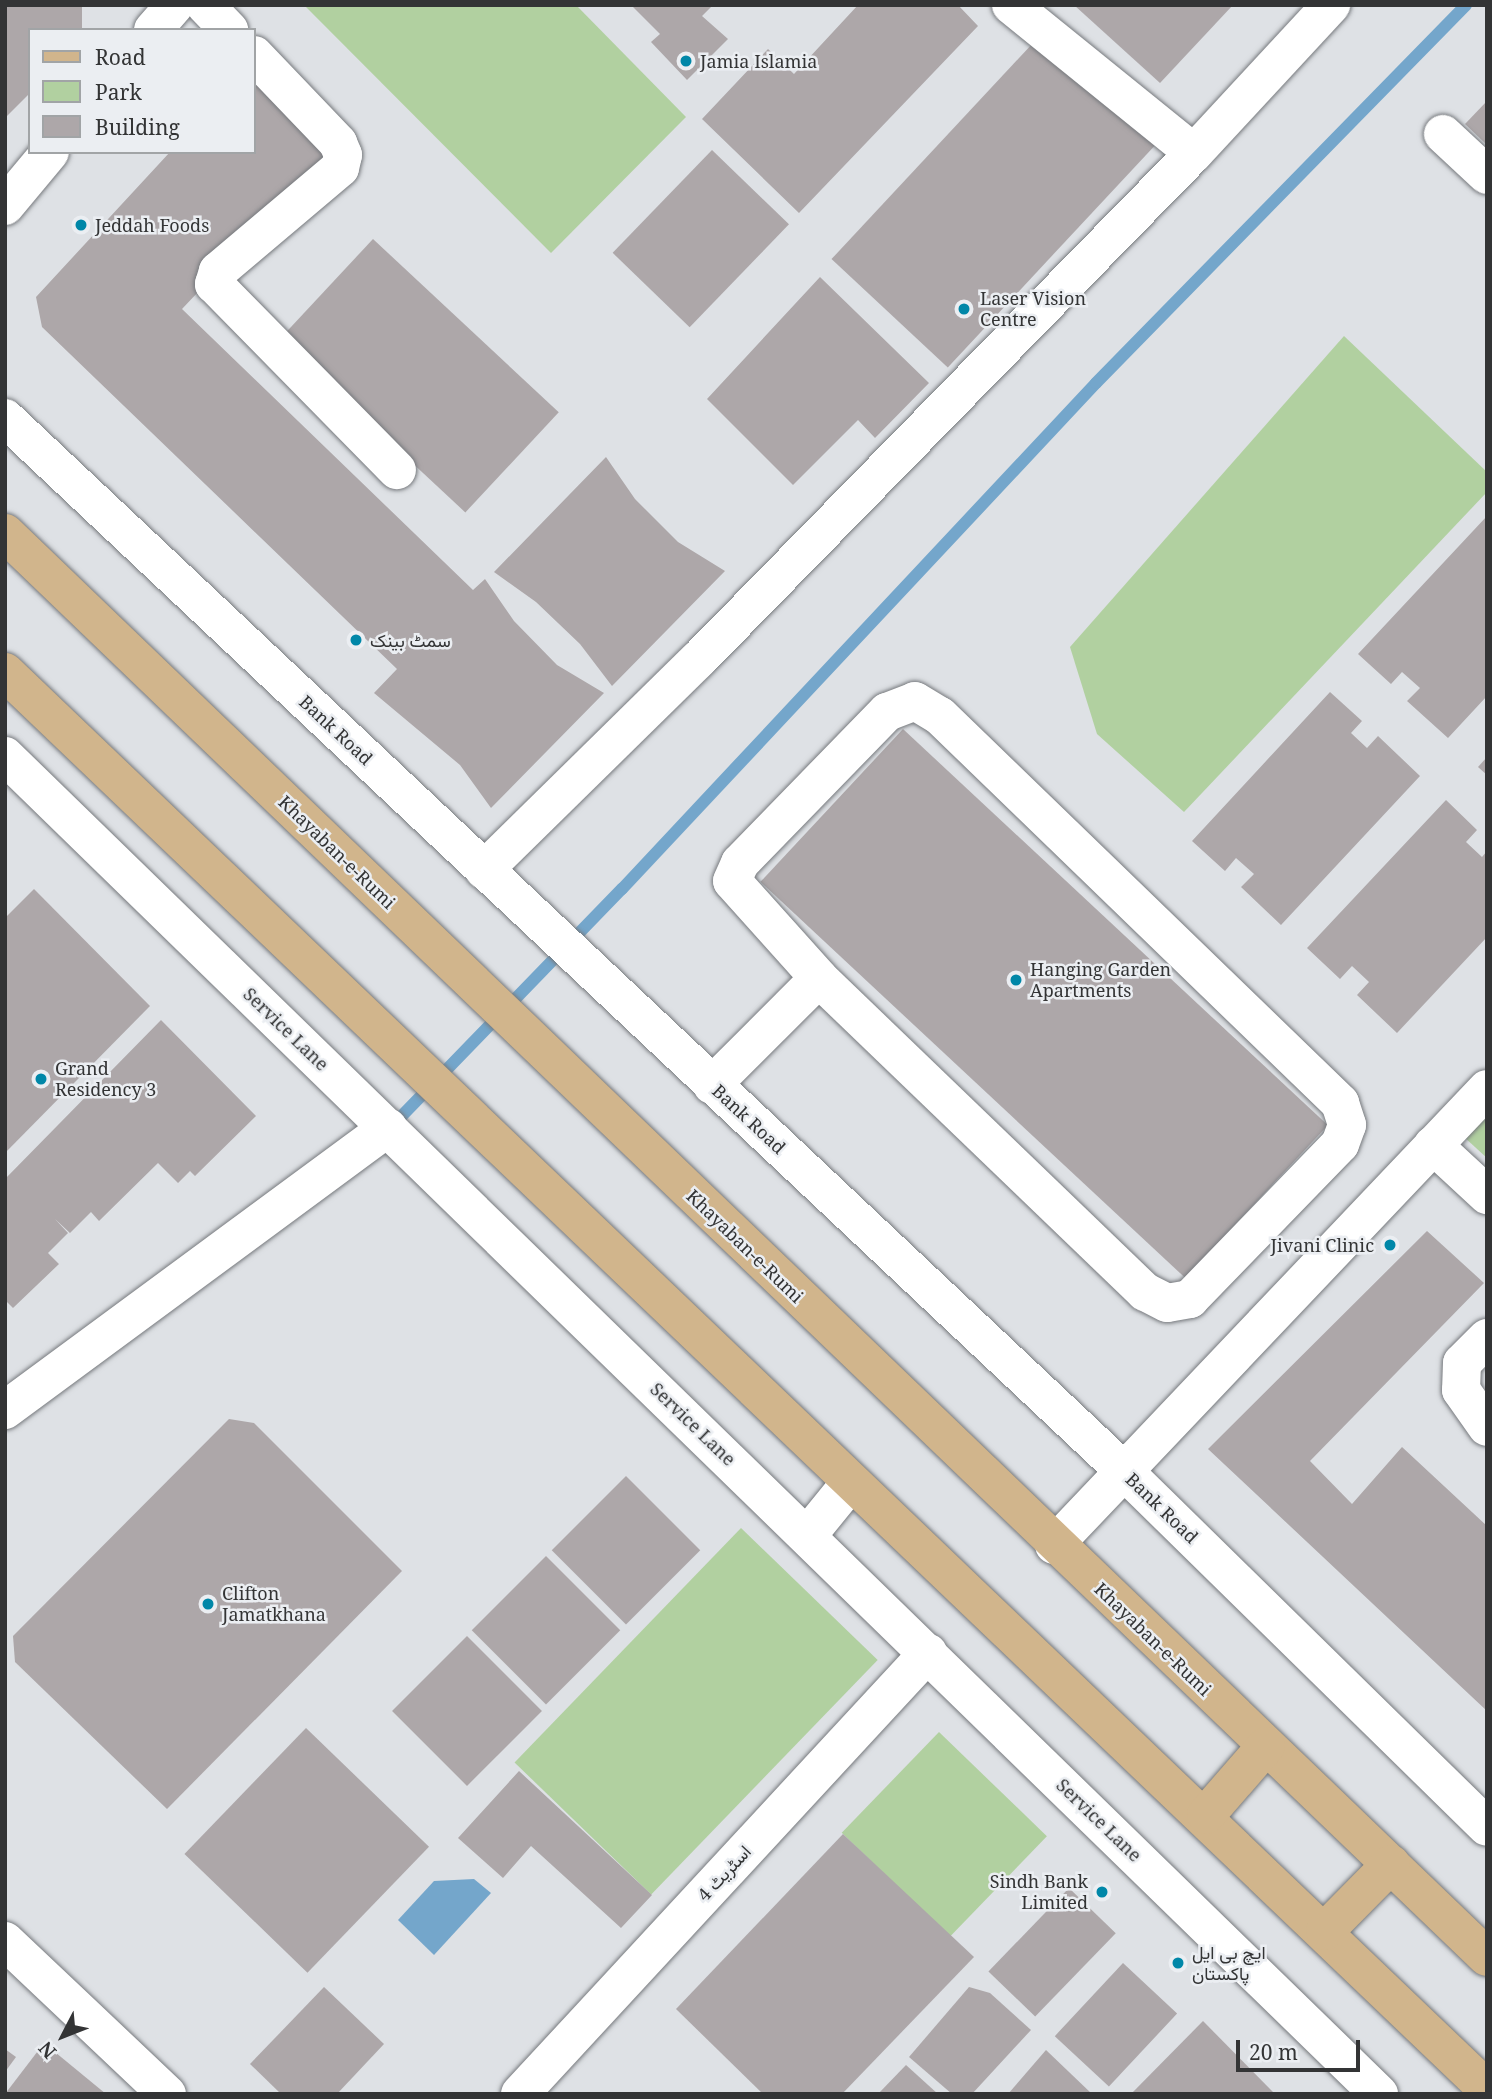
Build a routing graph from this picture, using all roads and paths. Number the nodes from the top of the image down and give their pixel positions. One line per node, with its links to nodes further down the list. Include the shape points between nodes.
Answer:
1 (136, 5): 6 (street)
2 (175, 5): 7 (street)
3 (205, 5): 8 (street)
4 (1011, 5): 11 (street)
5 (1331, 5): 11 (street)
6 (137, 28)
7 (155, 28)
8 (227, 28)
9 (256, 57): 16 (street, via 338,143 343,155 341,168 218,271 214,284)
10 (1443, 134): 13 (street)
11 (1194, 153): 20 (street, via 698,660)
12 (48, 154): 14 (street)
13 (1487, 175)
14 (5, 206)
15 (6, 419): 20 (street, Bank Road)
16 (397, 470)
17 (5, 533): 33 (main road, Khayaban-e-Rumi)
18 (5, 672): 31 (main road)
19 (5, 756): 24 (street, Service Lane)
20 (484, 870): 22 (street, Bank Road)
21 (819, 978): 21 (street, via 732,881 763,836 887,712 915,701 940,716 1340,1102 1348,1125 1340,1144 1190,1299 1167,1303 1145,1293); 22 (street)
22 (712, 1084): 30 (street, Bank Road)
23 (1487, 1089): 25 (street)
24 (388, 1128): 28 (street); 32 (street, Service Lane)
25 (1433, 1145): 26 (street); 30 (street)
26 (1487, 1195)
27 (1487, 1338): 29 (street, via 1462,1363 1461,1390)
28 (5, 1410)
29 (1487, 1427)
30 (1124, 1471): 33 (street); 37 (street, Bank Road)
31 (850, 1483): 32 (street); 36 (main road)
32 (807, 1536): 34 (street, Service Lane)
33 (1054, 1545): 35 (main road, Khayaban-e-Rumi)
34 (928, 1653): 44 (street, اسٹریٹ 4); 45 (street, Service Lane)
35 (1266, 1746): 36 (main road); 38 (main road, Khayaban-e-Rumi)
36 (1206, 1815): 39 (main road)
37 (1487, 1827)
38 (1391, 1864): 39 (main road); 41 (main road, Khayaban-e-Rumi)
39 (1325, 1931): 42 (main road)
40 (5, 1941): 43 (street)
41 (1487, 1956)
42 (1487, 2088)
43 (167, 2094)
44 (520, 2094)
45 (1379, 2094)

